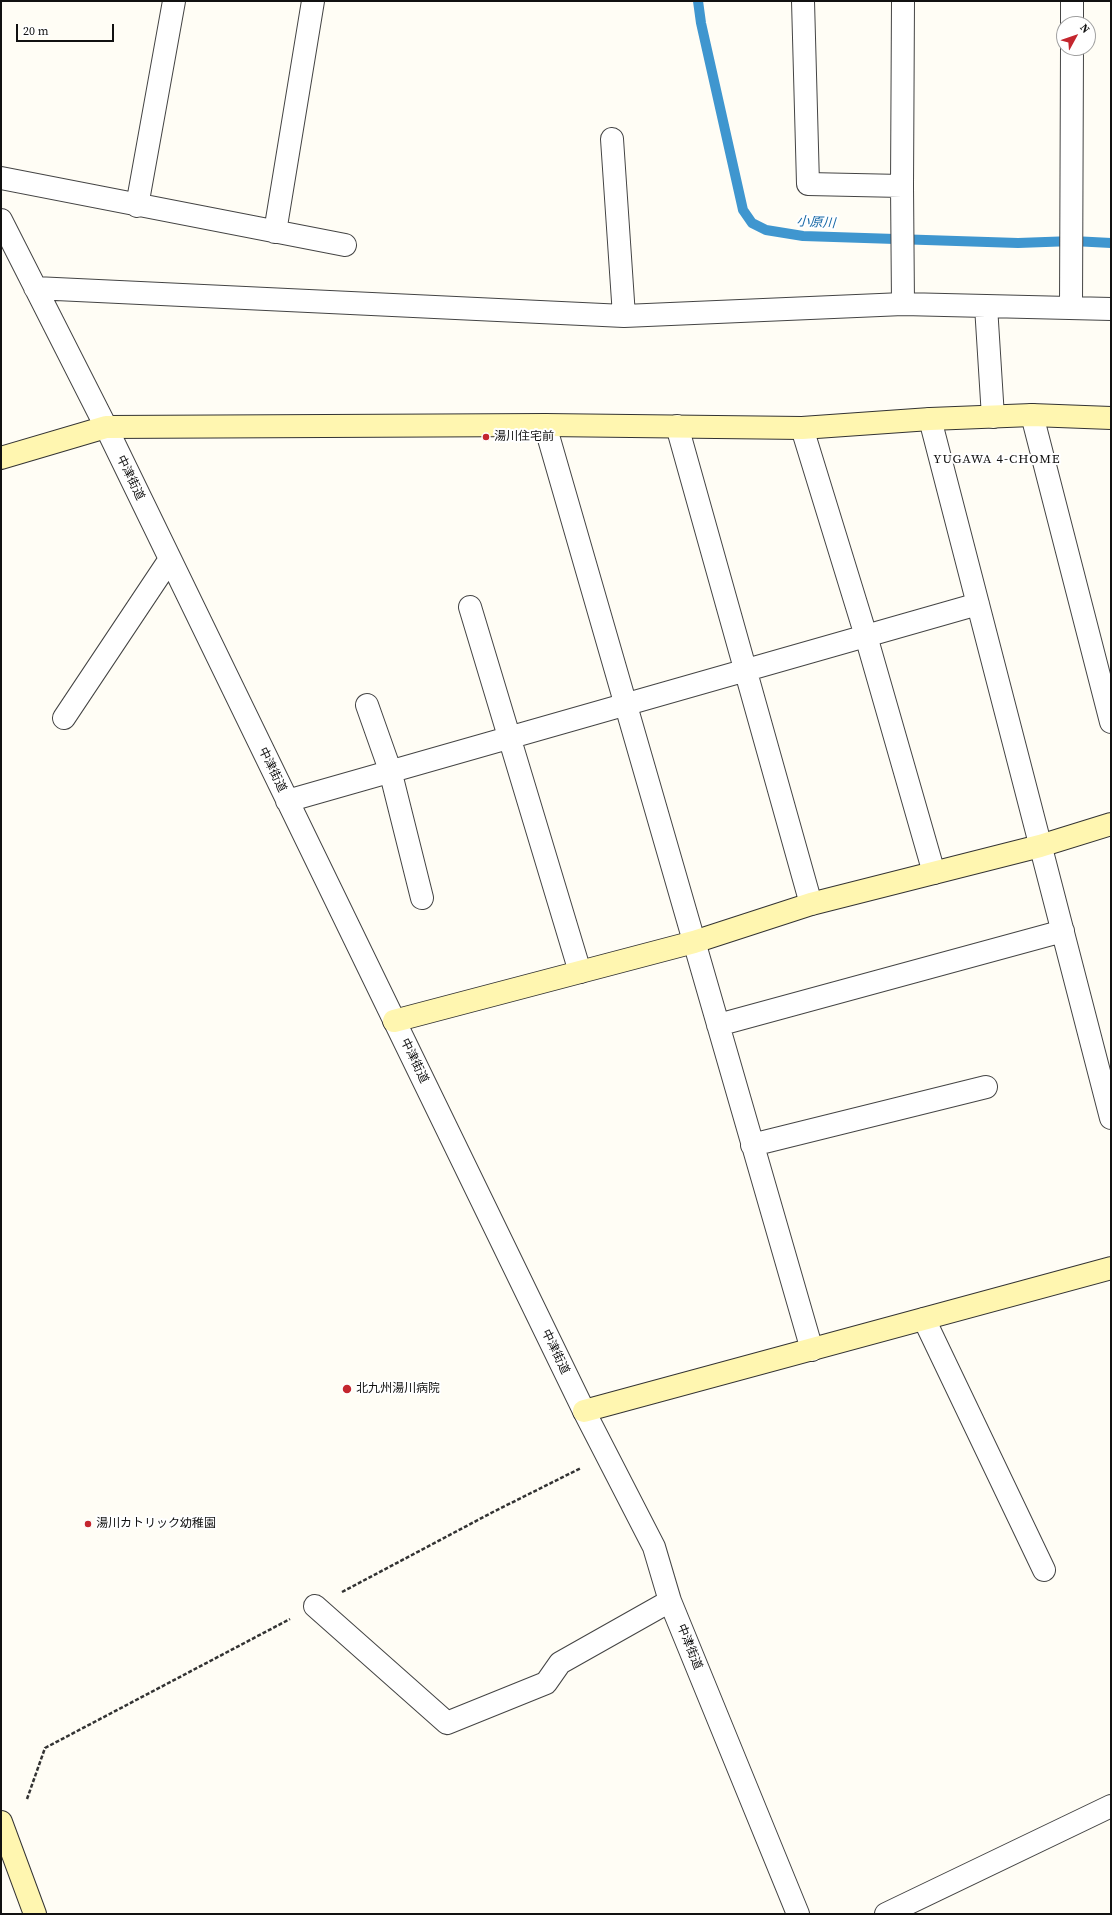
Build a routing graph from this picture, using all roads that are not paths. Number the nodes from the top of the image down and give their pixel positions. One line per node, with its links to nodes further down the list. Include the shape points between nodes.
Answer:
1 (174, 1): 11 (street)
2 (313, 1): 13 (street)
3 (803, 1): 10 (street, via 808,184)
4 (903, 1): 10 (street)
5 (1072, 1): 6 (street)
6 (1072, 16)
7 (1072, 56): 18 (street)
8 (612, 139): 20 (street)
9 (1, 178): 11 (street)
10 (902, 186): 16 (street)
11 (137, 206): 13 (street)
12 (1, 220): 15 (street, 中津街道)
13 (275, 232): 14 (street)
14 (345, 245)
15 (35, 288): 20 (street); 27 (street, 中津街道)
16 (904, 304): 17 (street); 20 (street)
17 (986, 306): 18 (street); 22 (street)
18 (1071, 307): 19 (street)
19 (1111, 308)
20 (624, 316)
21 (1032, 415): 22 (street); 23 (street); 38 (street)
22 (993, 417): 24 (street)
23 (1111, 418)
24 (930, 419): 28 (street); 31 (street)
25 (545, 425): 26 (street); 27 (street); 35 (street)
26 (677, 426): 28 (street); 34 (street)
27 (106, 427): 29 (street); 30 (street, 中津街道)
28 (802, 428): 33 (street)
29 (1, 458)
30 (170, 559): 37 (street); 41 (street, 中津街道)
31 (978, 604): 33 (street); 43 (street)
32 (470, 607): 39 (street)
33 (866, 636): 34 (street); 44 (street)
34 (745, 670): 35 (street); 46 (street)
35 (625, 704): 39 (street); 48 (street)
36 (367, 705): 40 (street)
37 (64, 718)
38 (1111, 722)
39 (510, 736): 40 (street); 49 (street)
40 (390, 770): 41 (street); 45 (street)
41 (287, 801): 50 (street, 中津街道)
42 (1111, 824): 43 (street)
43 (1040, 846): 44 (street); 47 (street)
44 (934, 873): 46 (street)
45 (422, 898)
46 (810, 904): 48 (street)
47 (1063, 931): 51 (street); 53 (street)
48 (694, 942): 49 (street); 51 (street)
49 (580, 972): 50 (street)
50 (394, 1021): 58 (street, 中津街道)
51 (718, 1025): 54 (street)
52 (986, 1087): 54 (street)
53 (1111, 1118)
54 (752, 1145): 57 (street)
55 (1111, 1268): 56 (street)
56 (924, 1319): 57 (street); 59 (street)
57 (812, 1350): 58 (street)
58 (584, 1411): 60 (street, 中津街道, via 654,1547)
59 (1044, 1570)
60 (670, 1601): 61 (street, via 560,1663 546,1683 447,1723); 65 (street, 中津街道)
61 (315, 1606)
62 (1111, 1806): 66 (street)
63 (1, 1822): 64 (street)
64 (35, 1914)
65 (798, 1914)
66 (886, 1914)

